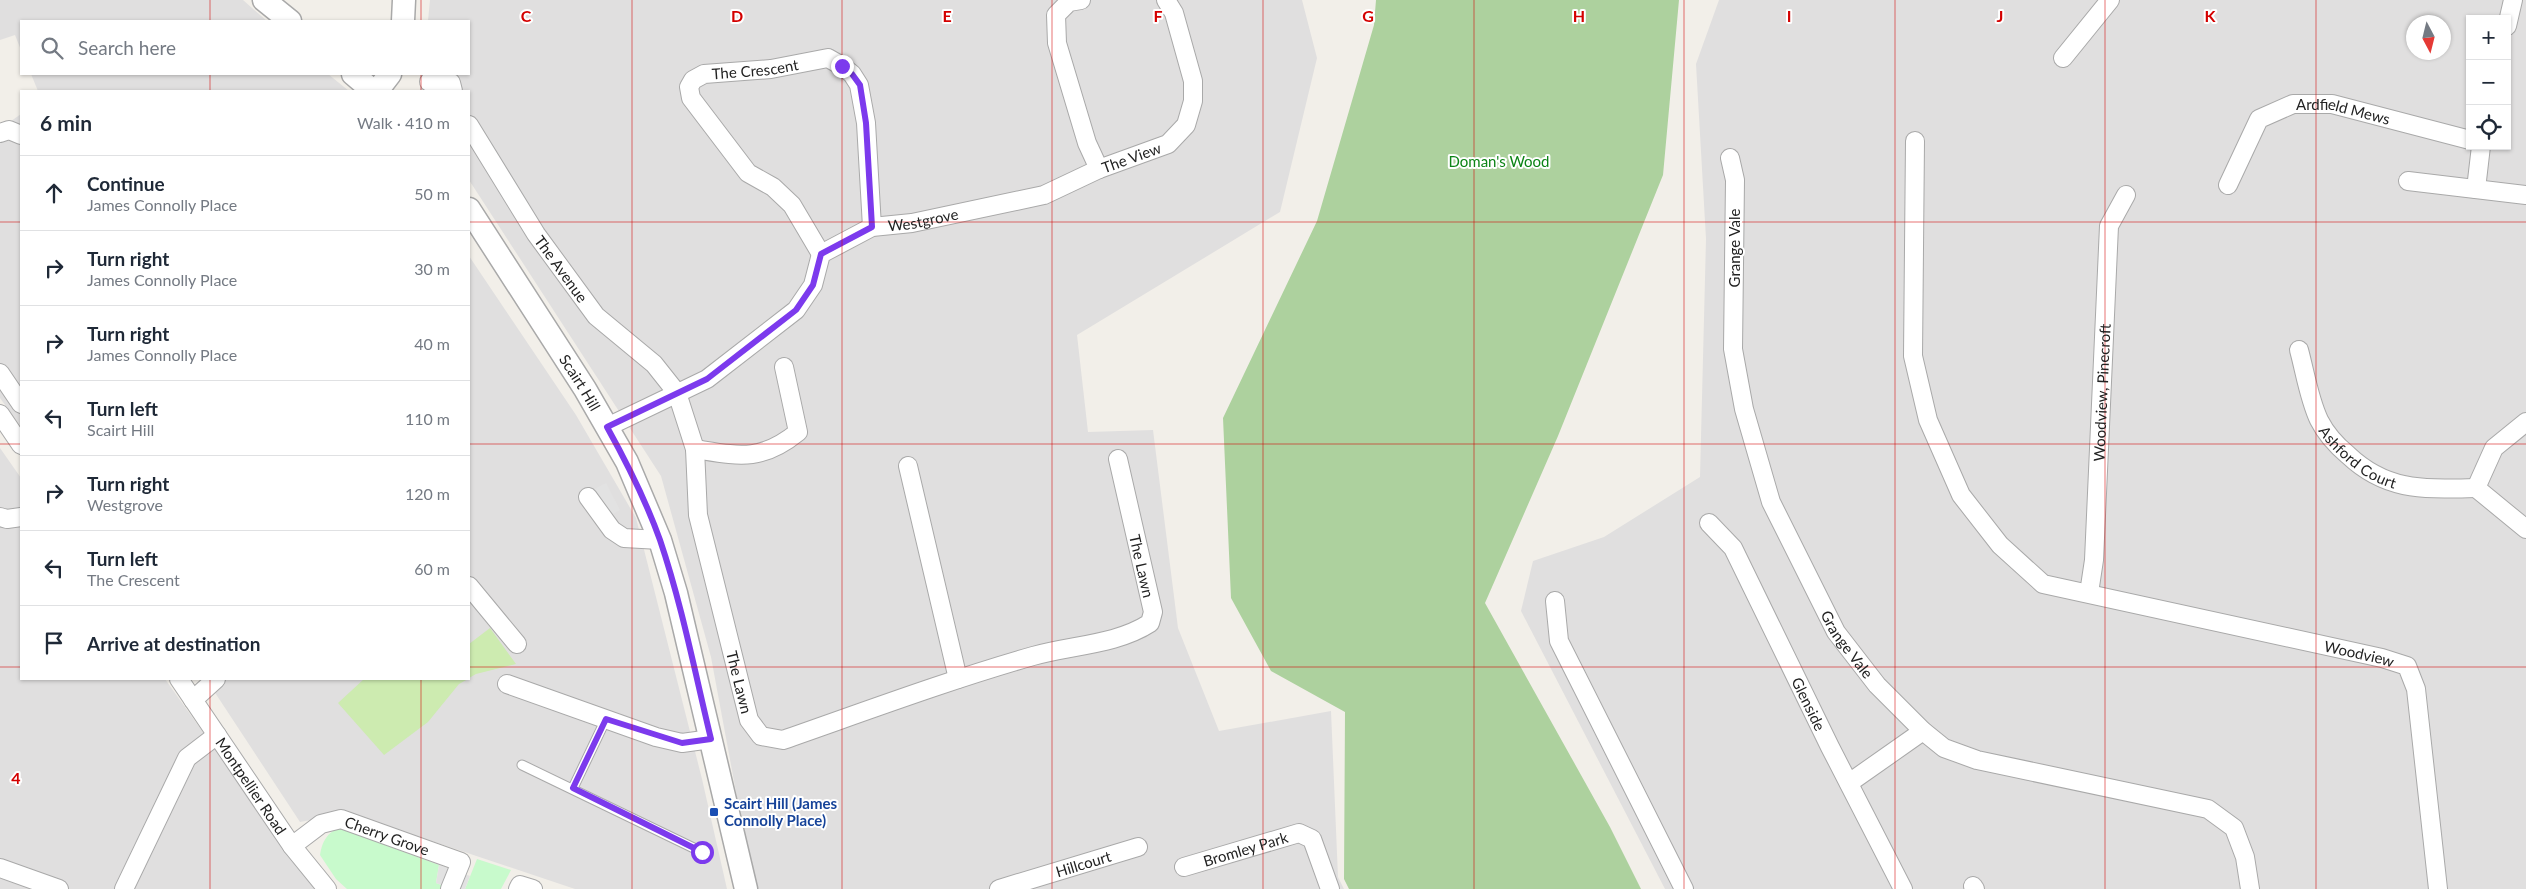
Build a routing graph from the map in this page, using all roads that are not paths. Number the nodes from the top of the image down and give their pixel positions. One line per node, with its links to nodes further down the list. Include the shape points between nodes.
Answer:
1 (264, 0): 8 (street)
2 (404, 0): 9 (street)
3 (1081, 0): 24 (street, The View, via 1069,2 1056,15 1057,44 1087,143)
4 (1166, 0): 24 (street, The View, via 1174,13 1193,81 1193,101 1186,125 1168,144)
5 (2517, 1): 7 (street)
6 (2103, 2): 10 (street)
7 (2511, 16)
8 (289, 20)
9 (404, 20)
10 (2063, 58)
11 (353, 75): 14 (street)
12 (389, 75): 15 (street)
13 (429, 82): 16 (street, via 451,83)
14 (372, 90)
15 (378, 90)
16 (453, 90)
17 (470, 127): 36 (street, The Avenue, via 536,234 596,316 654,364)
18 (0, 133): 19 (street, via 9,130)
19 (20, 135)
20 (2466, 139): 26 (street, Ardfield Mews, via 2332,104 2293,104 2259,119)
21 (1915, 141): 53 (street, via 1913,356 1928,420 1961,495 2000,545 2043,584)
22 (2481, 150): 27 (street)
23 (1730, 158): 62 (street, Grange Vale, via 1735,180 1733,349 1744,409 1772,502 1836,632 1877,685)
24 (1099, 169): 31 (street, Westgrove, via 1044,195 912,223)
25 (2408, 182): 27 (street)
26 (2228, 185)
27 (2476, 190): 28 (street)
28 (2526, 195)
29 (2126, 196): 53 (street, Woodview, Pinecroft, via 2110,226 2094,552)
30 (470, 211): 40 (street, Scairt Hill, via 555,339)
31 (872, 227): 32 (street, Westgrove); 32 (street, The Crescent, via 866,123 860,85 852,74 828,58 772,69 704,74 693,80 689,86 691,98 748,173 773,187 792,205)
32 (821, 254): 36 (street, via 813,285 796,310 707,379)
33 (2299, 350): 45 (street, Ashford Court, via 2319,419 2331,439 2365,472 2396,484 2439,489)
34 (784, 366): 42 (street, via 798,432 783,444 758,454 734,455)
35 (0, 373): 37 (street)
36 (677, 393): 40 (street); 42 (street, The Lawn)
37 (20, 403)
38 (0, 414): 41 (street)
39 (2526, 422): 45 (street, via 2494,448)
40 (607, 427): 51 (street, Scairt Hill, via 627,462)
41 (20, 444)
42 (695, 450): 56 (street, The Lawn, via 698,516 749,720 761,736 783,740)
43 (1118, 459): 56 (street, The Lawn, via 1153,612 1150,623 1134,634 1035,655)
44 (908, 466): 56 (street)
45 (2476, 488): 50 (street)
46 (588, 497): 51 (street, via 612,530 624,538)
47 (0, 517): 48 (street)
48 (20, 517)
49 (1709, 523): 66 (street, Glenside, via 1733,548)
50 (2526, 529)
51 (660, 540): 64 (street, Scairt Hill)
52 (470, 587): 55 (street)
53 (2089, 593): 85 (street, Woodview, via 2407,666 2416,689)
54 (1555, 602): 82 (street, via 1559,641)
55 (517, 644)
56 (958, 679)
57 (180, 680): 60 (street, Montpellier Road)
58 (215, 680): 60 (street)
59 (507, 684): 61 (street)
60 (193, 700): 63 (street, Montpellier Road)
61 (606, 719): 64 (street, via 682,743); 67 (lane)
62 (1923, 731): 66 (street); 84 (street, Grange Vale, via 1944,748 1977,760 2208,808 2234,828 2246,857)
63 (217, 735): 68 (street, Montpellier Road); 74 (street, via 187,758)
64 (711, 739): 79 (street, Scairt Hill)
65 (522, 765): 67 (lane)
66 (1849, 783): 83 (street, Glenside)
67 (573, 788): 70 (lane)
68 (292, 846): 75 (street, Montpellier Road); 76 (street, Cherry Grove, via 321,824 341,819 461,862)
69 (1138, 847): 80 (street, Hillcourt)
70 (702, 852)
71 (1184, 867): 81 (street, Bromley Park, via 1299,833 1312,839)
72 (0, 868): 73 (street)
73 (58, 889)
74 (124, 889)
75 (327, 889)
76 (450, 889)
77 (518, 889): 78 (street, via 520,885)
78 (533, 889)
79 (746, 889)
80 (999, 889)
81 (1330, 889)
82 (1684, 889)
83 (1903, 889)
84 (2250, 889)
85 (2438, 889)

